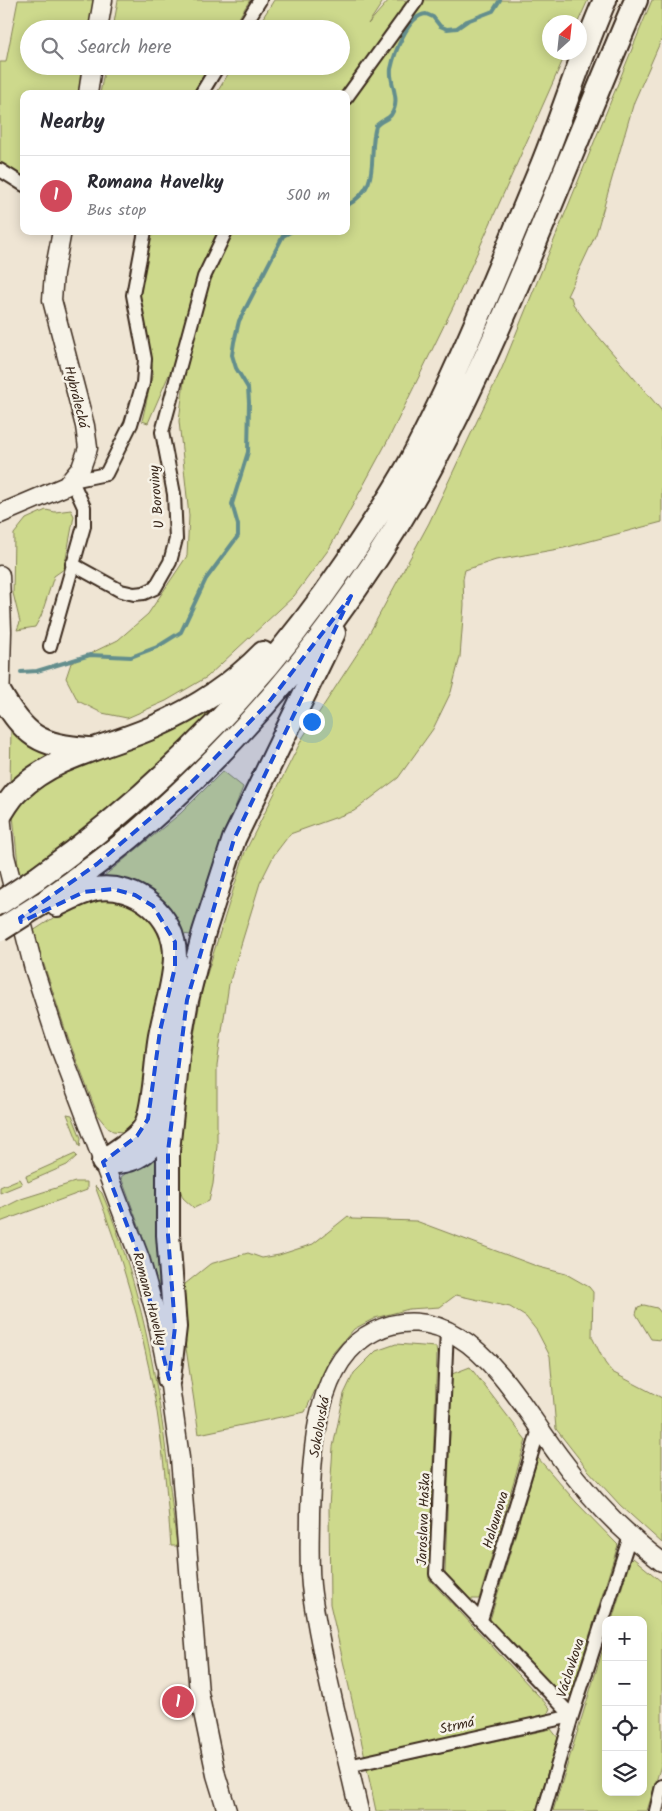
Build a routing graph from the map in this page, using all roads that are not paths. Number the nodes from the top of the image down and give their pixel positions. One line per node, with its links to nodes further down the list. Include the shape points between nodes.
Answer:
1 (103, 0): 6 (street)
2 (260, 0): 7 (street)
3 (417, 0): 12 (street)
4 (605, 0): 22 (highway, via 543,162 441,398 382,510)
5 (636, 0): 23 (highway, via 561,182 456,420 423,481)
6 (100, 20)
7 (248, 20)
8 (91, 75): 10 (street)
9 (213, 75): 11 (street)
10 (89, 90)
11 (203, 90)
12 (350, 92)
13 (0, 170): 14 (street)
14 (20, 182)
15 (61, 235): 18 (street, Hybrálecká, via 52,300 88,448)
16 (144, 235): 18 (street, via 133,295 145,359 143,383 132,424 106,474)
17 (224, 235): 20 (street, U Boroviny, via 204,278 162,432 174,494 176,539 170,562 155,588 134,594 121,591)
18 (72, 481): 19 (street, via 62,489); 20 (street, via 84,507 84,518)
19 (0, 514)
20 (72, 564): 24 (street)
21 (0, 575): 25 (street)
22 (332, 584): 27 (highway, via 242,674 200,704 156,726); 30 (highway, bridge, via 250,690 171,770 80,847)
23 (351, 596): 31 (highway, via 269,702 187,787 130,838); 33 (highway, via 234,839 204,932 187,1000)
24 (50, 646)
25 (0, 693): 26 (street); 27 (highway, via 14,717 38,739 51,745)
26 (0, 706)
27 (90, 749): 29 (highway, via 38,774 17,791)
28 (0, 803): 29 (street, Romana Havelky)
29 (0, 814): 34 (street, Romana Havelky, via 9,877 34,969 58,1043)
30 (0, 903)
31 (42, 908): 32 (highway, bridge); 34 (highway, via 96,889 136,894 166,921 175,942 175,967 160,1031 148,1119 137,1136)
32 (0, 931)
33 (174, 1085): 34 (highway, via 158,1138 150,1147 132,1160 118,1164); 36 (highway, via 167,1193 175,1327)
34 (104, 1162): 36 (street, Romana Havelky, via 140,1259)
35 (447, 1330): 37 (street, Sokolovská, via 483,1356); 40 (street, Jaroslava Haška, via 436,1574); 42 (street, Sokolovská, via 413,1322 370,1333 358,1341 341,1361 326,1390 320,1411 314,1452 309,1554 312,1592)
36 (169, 1379): 44 (street, Romana Havelky, via 180,1458 199,1693)
37 (540, 1429): 38 (street, Sokolovská, via 581,1485); 40 (street, Halounova)
38 (630, 1536): 39 (street, Sokolovská); 41 (street, Václavkova)
39 (662, 1562)
40 (481, 1620): 41 (street, Jaroslava Haška)
41 (572, 1716): 42 (street, Strmá); 46 (street, Václavkova)
42 (348, 1766): 45 (street, Sokolovská)
43 (662, 1786): 47 (street)
44 (227, 1811)
45 (359, 1811)
46 (544, 1811)
47 (656, 1811)

